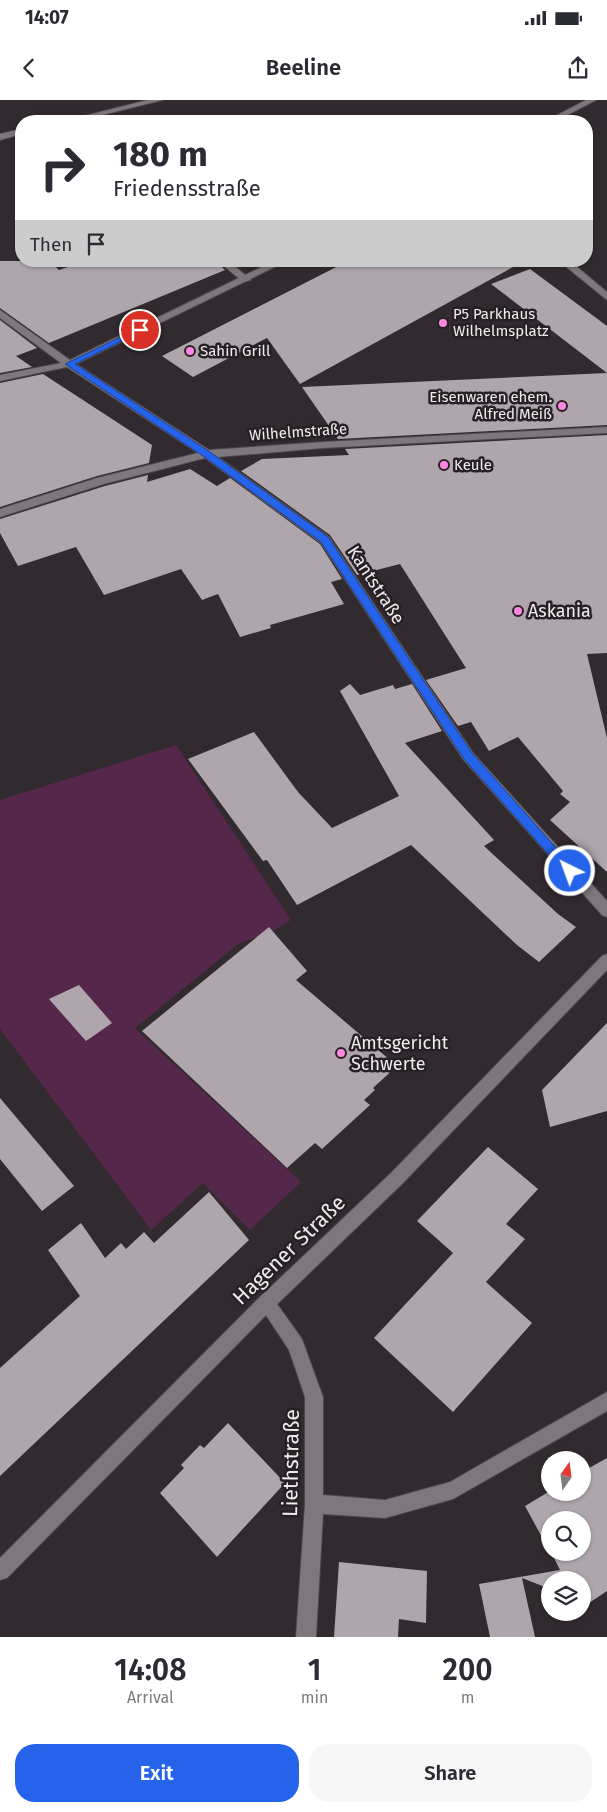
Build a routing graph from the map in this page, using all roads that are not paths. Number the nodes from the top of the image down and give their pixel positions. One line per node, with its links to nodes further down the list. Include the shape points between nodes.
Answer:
1 (159, 100): 3 (street)
2 (592, 100): 4 (street)
3 (94, 115)
4 (562, 115)
5 (15, 133): 6 (street)
6 (0, 137)
7 (230, 267): 10 (street)
8 (271, 267): 10 (street)
9 (571, 267): 11 (street)
10 (246, 280): 13 (street)
11 (607, 297)
12 (0, 314): 13 (street, Kantstraße)
13 (69, 364): 14 (street); 16 (street, Kantstraße)
14 (0, 378)
15 (607, 430): 16 (street, Wilhelmstraße)
16 (207, 454): 17 (street, Wilhelmstraße, via 101,481); 18 (street, Kantstraße, via 325,540 468,756)
17 (0, 513)
18 (607, 911)
19 (607, 960): 20 (street, Hagener Straße, via 397,1178)
20 (266, 1303): 22 (street, Liethstraße, via 296,1345 314,1396); 23 (street, Hagener Straße)
21 (607, 1401): 22 (street, via 453,1490 385,1509)
22 (314, 1504): 24 (street, Liethstraße)
23 (0, 1571)
24 (306, 1637)

